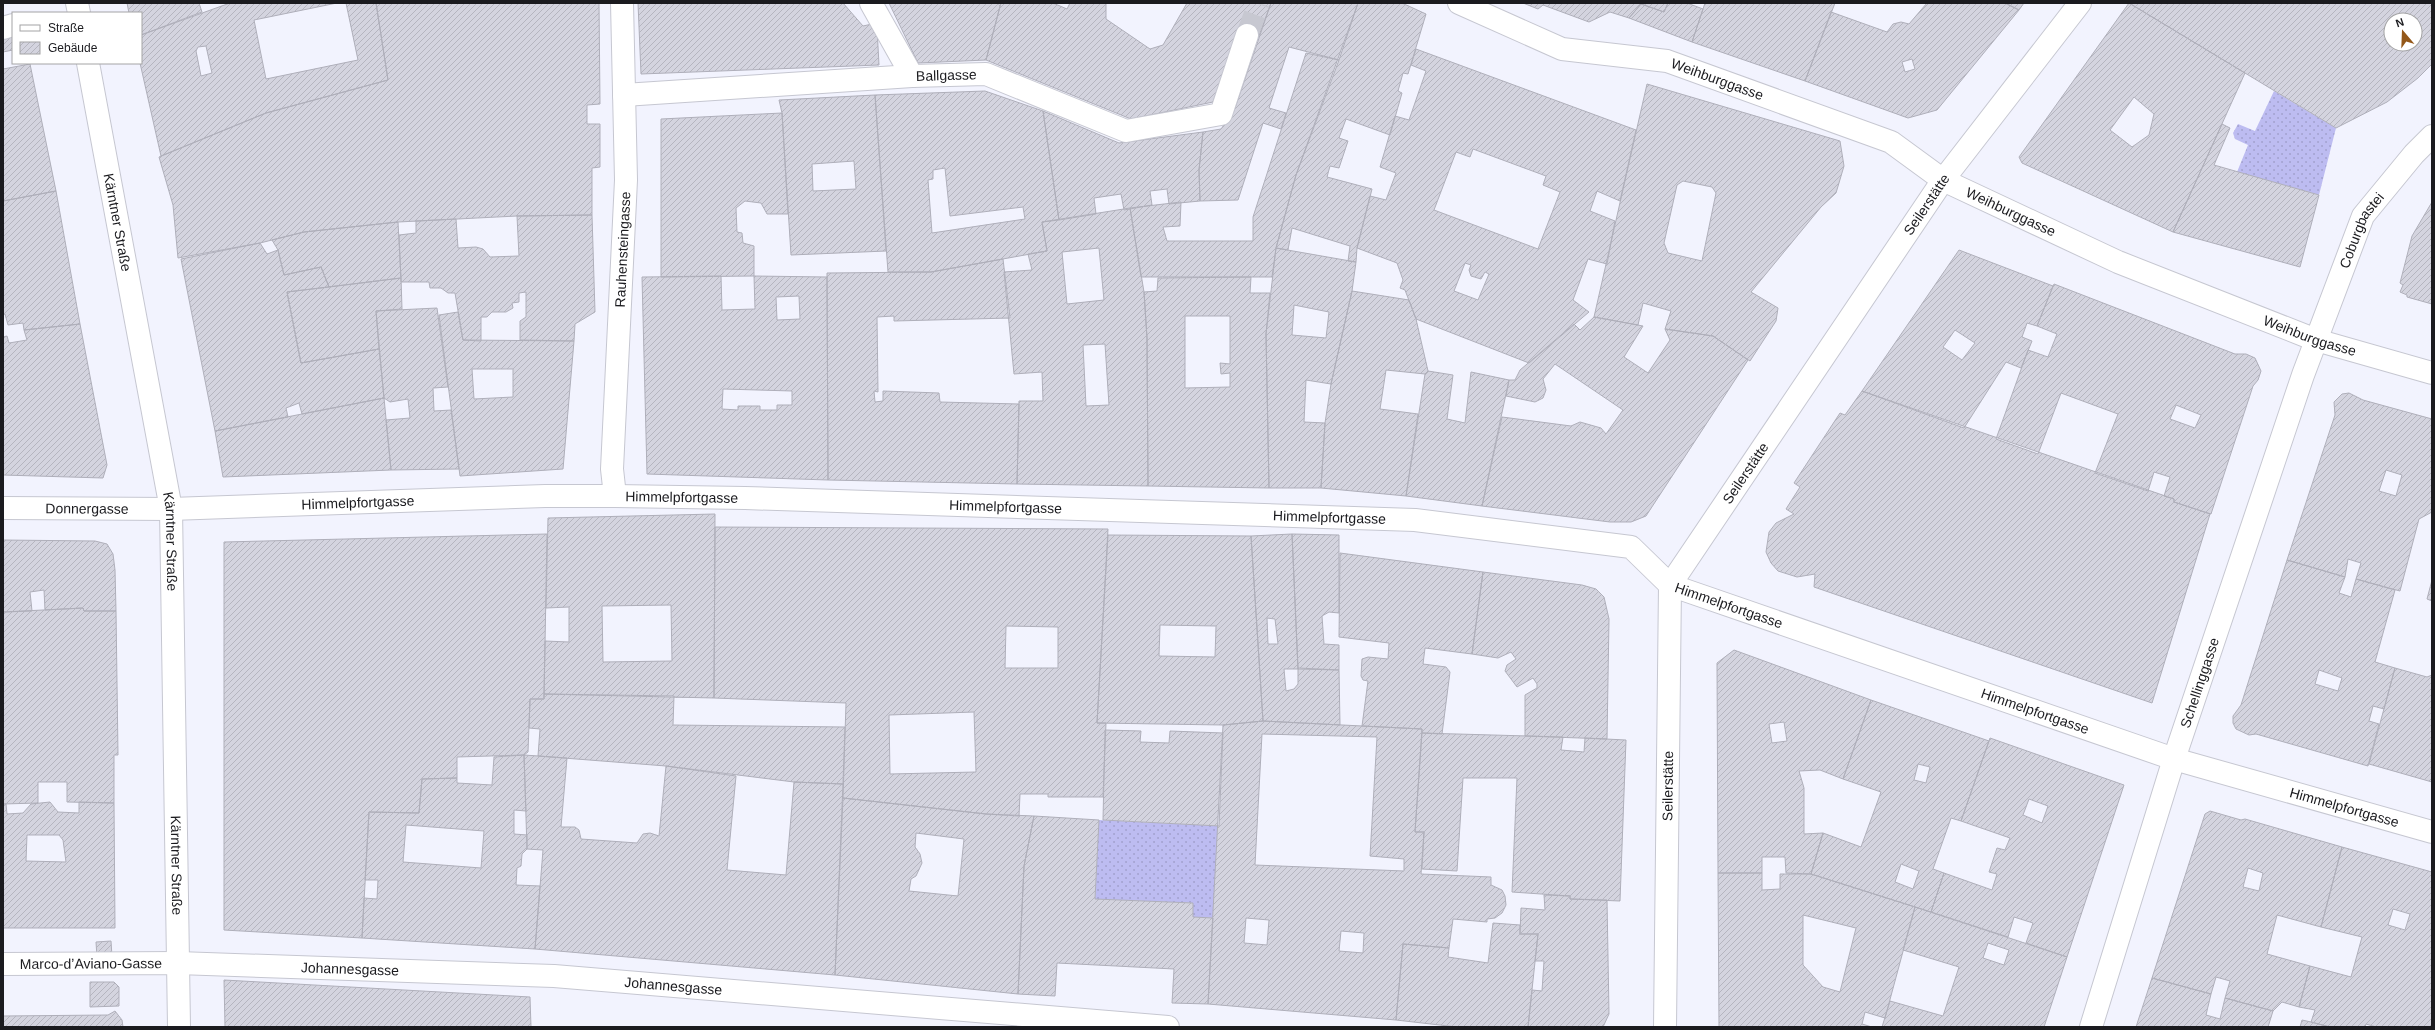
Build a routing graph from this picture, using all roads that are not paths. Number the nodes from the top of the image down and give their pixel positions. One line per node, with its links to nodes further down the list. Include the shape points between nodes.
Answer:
1 (622, 3): 8 (street, Rauhensteingasse)
2 (871, 3): 7 (street)
3 (1459, 3): 10 (street, Weihburggasse, via 1562,49 1667,61 1891,142)
4 (2080, 3): 10 (street, Seilerstätte)
5 (1247, 35): 7 (street, Ballgasse, via 1221,114 1126,131 986,74)
6 (88, 64): 15 (street, Kärntner Straße)
7 (912, 76): 8 (street, Ballgasse)
8 (624, 95): 13 (street, Rauhensteingasse, via 626,180 612,469)
9 (2432, 136): 11 (street, Coburgbastei, via 2363,216)
10 (1943, 180): 11 (street, Weihburggasse, via 2118,262); 16 (street, Seilerstätte)
11 (2316, 340): 12 (street, Weihburggasse); 17 (street, Schellinggasse)
12 (2432, 373)
13 (615, 496): 15 (street, Himmelpfortgasse, via 544,496); 16 (street, Himmelpfortgasse, via 753,498 1415,520 1631,548)
14 (3, 508): 15 (street, Donnergasse)
15 (171, 509): 19 (street, Kärntner Straße)
16 (1670, 585): 17 (street, Himmelpfortgasse); 23 (street, Seilerstätte)
17 (2174, 759): 18 (street, Himmelpfortgasse); 24 (street, Schellinggasse)
18 (2432, 832)
19 (178, 963): 20 (street, Marco-d’Aviano-Gasse); 21 (street, Kärntner Straße); 22 (street, Johannesgasse, via 554,976)
20 (3, 964)
21 (179, 1027)
22 (1168, 1027)
23 (1665, 1027)
24 (2091, 1027)

